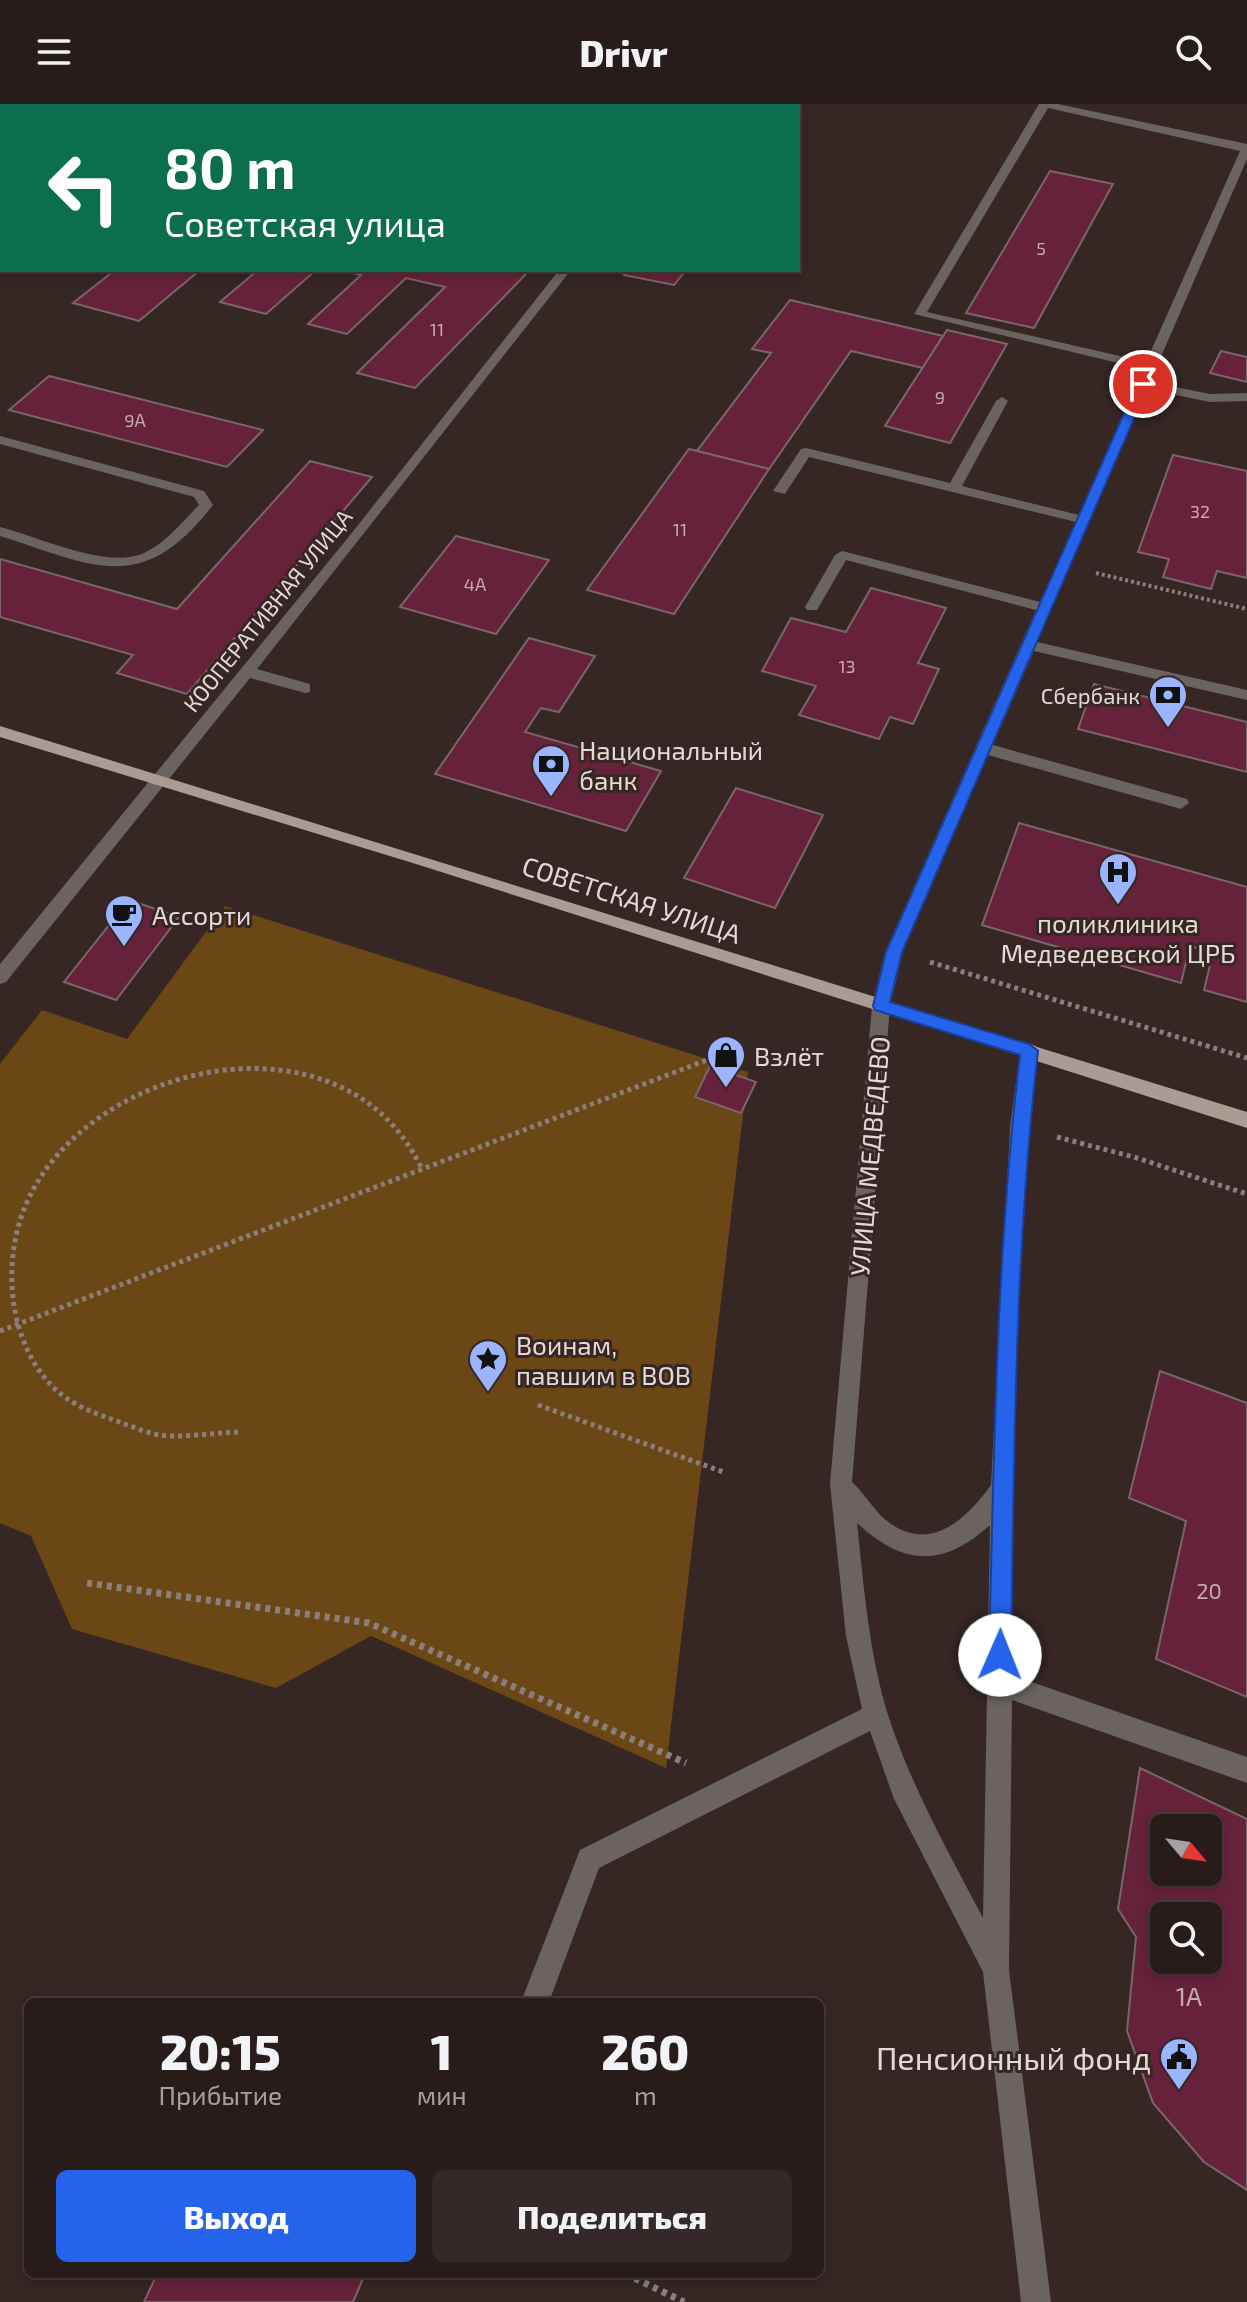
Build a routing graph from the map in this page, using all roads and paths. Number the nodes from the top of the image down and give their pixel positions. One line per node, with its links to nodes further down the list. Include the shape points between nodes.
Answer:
1 (1044, 104): 2 (street); 4 (street, via 920,314)
2 (1247, 148): 4 (street, УЛИЦА МЕДВЕДЕВО)
3 (563, 272): 18 (street, КООПЕРАТИВНАЯ УЛИЦА, via 423,456)
4 (1151, 367): 5 (street, УЛИЦА МЕДВЕДЕВО)
5 (1143, 384): 6 (street, via 1210,398); 11 (street, УЛИЦА МЕДВЕДЕВО)
6 (1247, 397)
7 (1002, 401): 9 (street)
8 (0, 440): 12 (street, via 199,494 206,505 165,547 139,560 115,562)
9 (954, 488): 10 (street, via 806,452); 11 (street)
10 (780, 491)
11 (1084, 520): 15 (street, УЛИЦА МЕДВЕДЕВО)
12 (0, 531)
13 (1095, 573): 16 (path)
14 (812, 607): 15 (street, via 842,555)
15 (1045, 608): 17 (street, УЛИЦА МЕДВЕДЕВО)
16 (1247, 609)
17 (1029, 645): 20 (street); 22 (street, УЛИЦА МЕДВЕДЕВО)
18 (245, 671): 19 (street); 23 (street, КООПЕРАТИВНАЯ УЛИЦА)
19 (305, 688)
20 (1247, 695)
21 (0, 731): 23 (main road, СОВЕТСКАЯ УЛИЦА)
22 (984, 748): 24 (street); 27 (street, УЛИЦА МЕДВЕДЕВО, via 894,952)
23 (158, 778): 26 (street, КООПЕРАТИВНАЯ УЛИЦА); 27 (main road, СОВЕТСКАЯ УЛИЦА)
24 (1181, 803)
25 (920, 959): 30 (path)
26 (0, 977)
27 (881, 1006): 29 (main road, СОВЕТСКАЯ УЛИЦА); 40 (street, УЛИЦА МЕДВЕДЕВО)
28 (738, 1048): 33 (path)
29 (1029, 1051): 31 (main road, СОВЕТСКАЯ УЛИЦА); 32 (street, УЛИЦА МЕДВЕДЕВО)
30 (1247, 1058)
31 (1247, 1120)
32 (1020, 1127): 34 (path); 41 (street, УЛИЦА МЕДВЕДЕВО)
33 (422, 1169): 35 (path); 35 (path, via 378,1106 340,1083 278,1067 210,1069 143,1090 69,1143 28,1199 9,1263)
34 (1247, 1194)
35 (15, 1325): 36 (path); 38 (path, via 48,1382 88,1412 158,1435)
36 (0, 1331)
37 (538, 1405): 39 (path)
38 (238, 1432)
39 (726, 1473)
40 (841, 1484): 41 (street, via 860,1514 886,1535 909,1545 937,1546 963,1538); 44 (street, УЛИЦА МЕДВЕДЕВО, via 858,1636)
41 (1002, 1489): 43 (street, УЛИЦА МЕДВЕДЕВО)
42 (87, 1583): 45 (path, via 369,1623)
43 (999, 1683): 46 (street); 47 (street, УЛИЦА МЕДВЕДЕВО)
44 (876, 1715): 47 (street, УЛИЦА МЕДВЕДЕВО, via 903,1790); 48 (street, via 589,1859)
45 (694, 1766)
46 (1247, 1770)
47 (996, 1970): 51 (street, УЛИЦА МЕДВЕДЕВО)
48 (537, 1998)
49 (634, 2278): 50 (path)
50 (684, 2302)
51 (1036, 2302)

